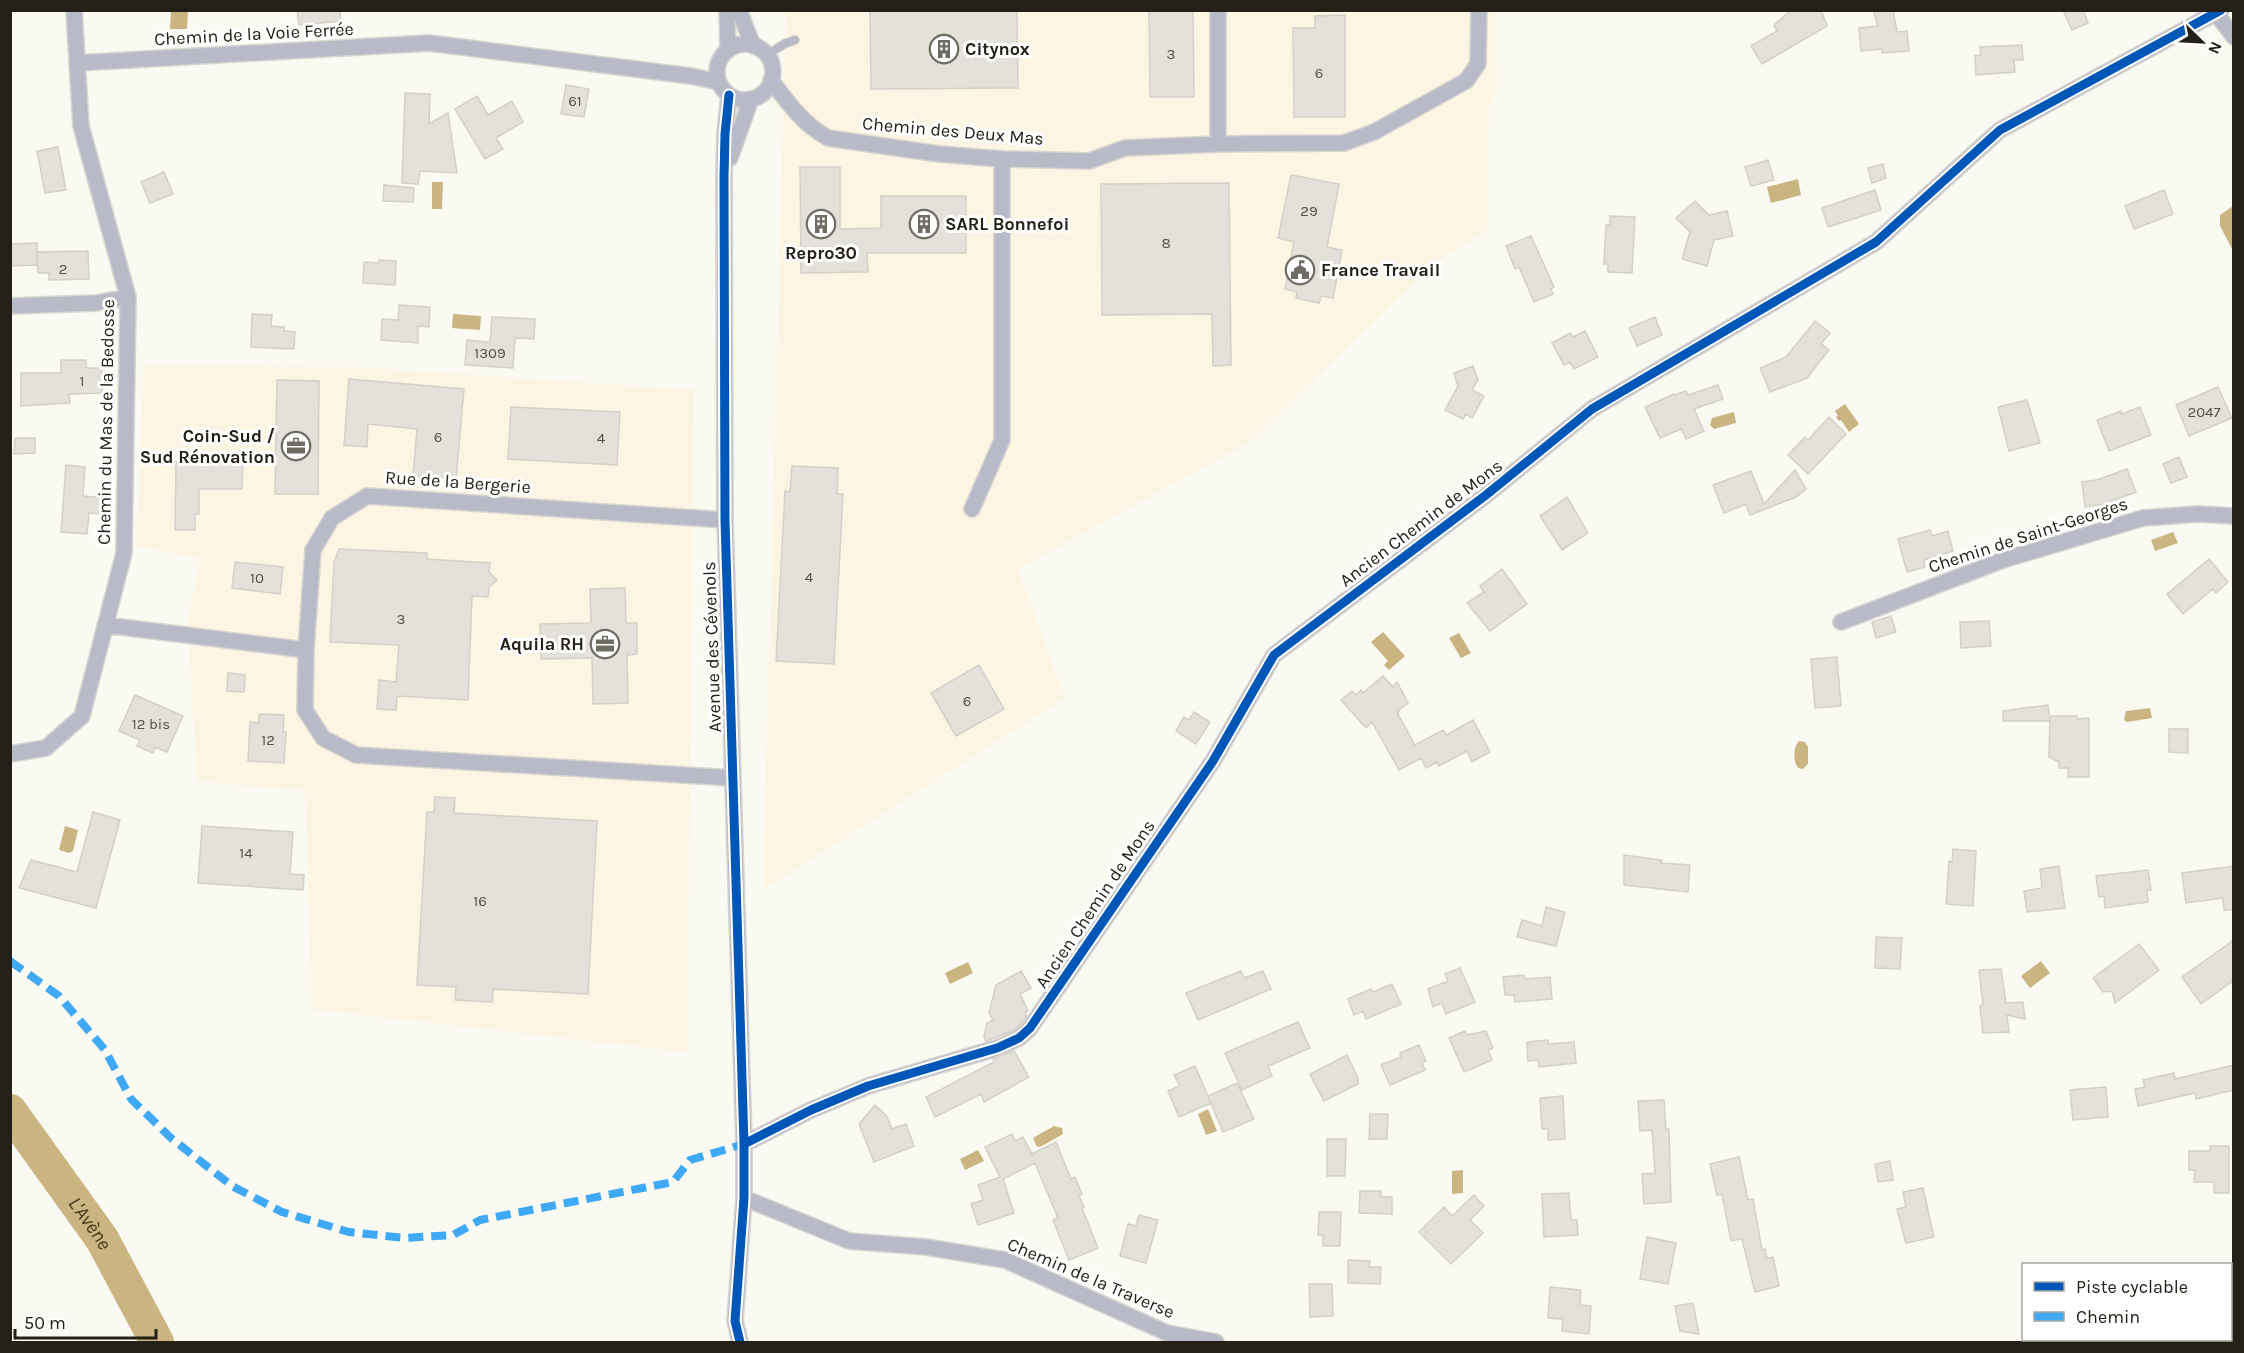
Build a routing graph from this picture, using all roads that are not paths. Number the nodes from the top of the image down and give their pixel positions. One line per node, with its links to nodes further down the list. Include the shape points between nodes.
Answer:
1 (74, 10): 12 (street, Chemin du Mas de la Bedosse)
2 (727, 10): 10 (street)
3 (739, 10): 9 (street)
4 (1218, 10): 18 (street)
5 (1479, 10): 18 (street, Chemin des Deux Mas, via 1478,64 1466,81 1374,132 1344,143)
6 (2212, 13): 7 (street); 31 (street, Ancien Chemin de Mons, via 2000,130 1876,242 1592,409 1486,495 1274,655 1213,761 1030,1028 1019,1038 868,1086)
7 (2234, 37)
8 (795, 40): 11 (lane)
9 (753, 46): 10 (street); 11 (street)
10 (728, 50): 14 (street, via 719,64)
11 (767, 56): 13 (street)
12 (77, 63): 14 (street, Chemin de la Voie Ferrée, via 429,43); 21 (street, Chemin du Mas de la Bedosse, via 81,126)
13 (771, 80): 16 (street); 17 (street, Chemin des Deux Mas)
14 (719, 82): 15 (street)
15 (729, 95): 16 (street, via 744,100); 20 (street, Avenue des Cévenols)
16 (757, 97): 17 (street, Chemin des Deux Mas); 20 (street, Avenue des Cévenols, via 736,137)
17 (798, 115): 19 (street, Chemin des Deux Mas, via 828,138)
18 (1218, 144): 19 (street, Chemin des Deux Mas, via 1125,148 1089,161)
19 (1002, 159): 23 (street, via 1002,440)
20 (724, 178): 25 (street, Avenue des Cévenols)
21 (128, 297): 22 (street, via 96,303); 27 (street, Chemin du Mas de la Bedosse, via 124,553)
22 (10, 306)
23 (972, 509)
24 (2234, 516): 26 (street, Chemin de Saint-Georges, via 2198,513 2143,518 2003,561)
25 (725, 520): 28 (street, Rue de la Bergerie, via 367,496 332,518 313,550); 30 (street, Avenue des Cévenols)
26 (1841, 622)
27 (105, 625): 28 (street); 29 (street, Chemin du Mas de la Bedosse, via 82,716 46,748)
28 (306, 650): 30 (street, Rue de la Bergerie, via 305,710 323,738 356,755)
29 (10, 754)
30 (733, 778): 31 (street, Avenue des Cévenols)
31 (744, 1144): 32 (street, Avenue des Cévenols)
32 (744, 1198): 33 (street, Avenue des Cévenols, via 735,1321); 34 (street, Chemin de la Traverse, via 849,1241 926,1247 1005,1260 1167,1333)
33 (740, 1342)
34 (1216, 1342)

